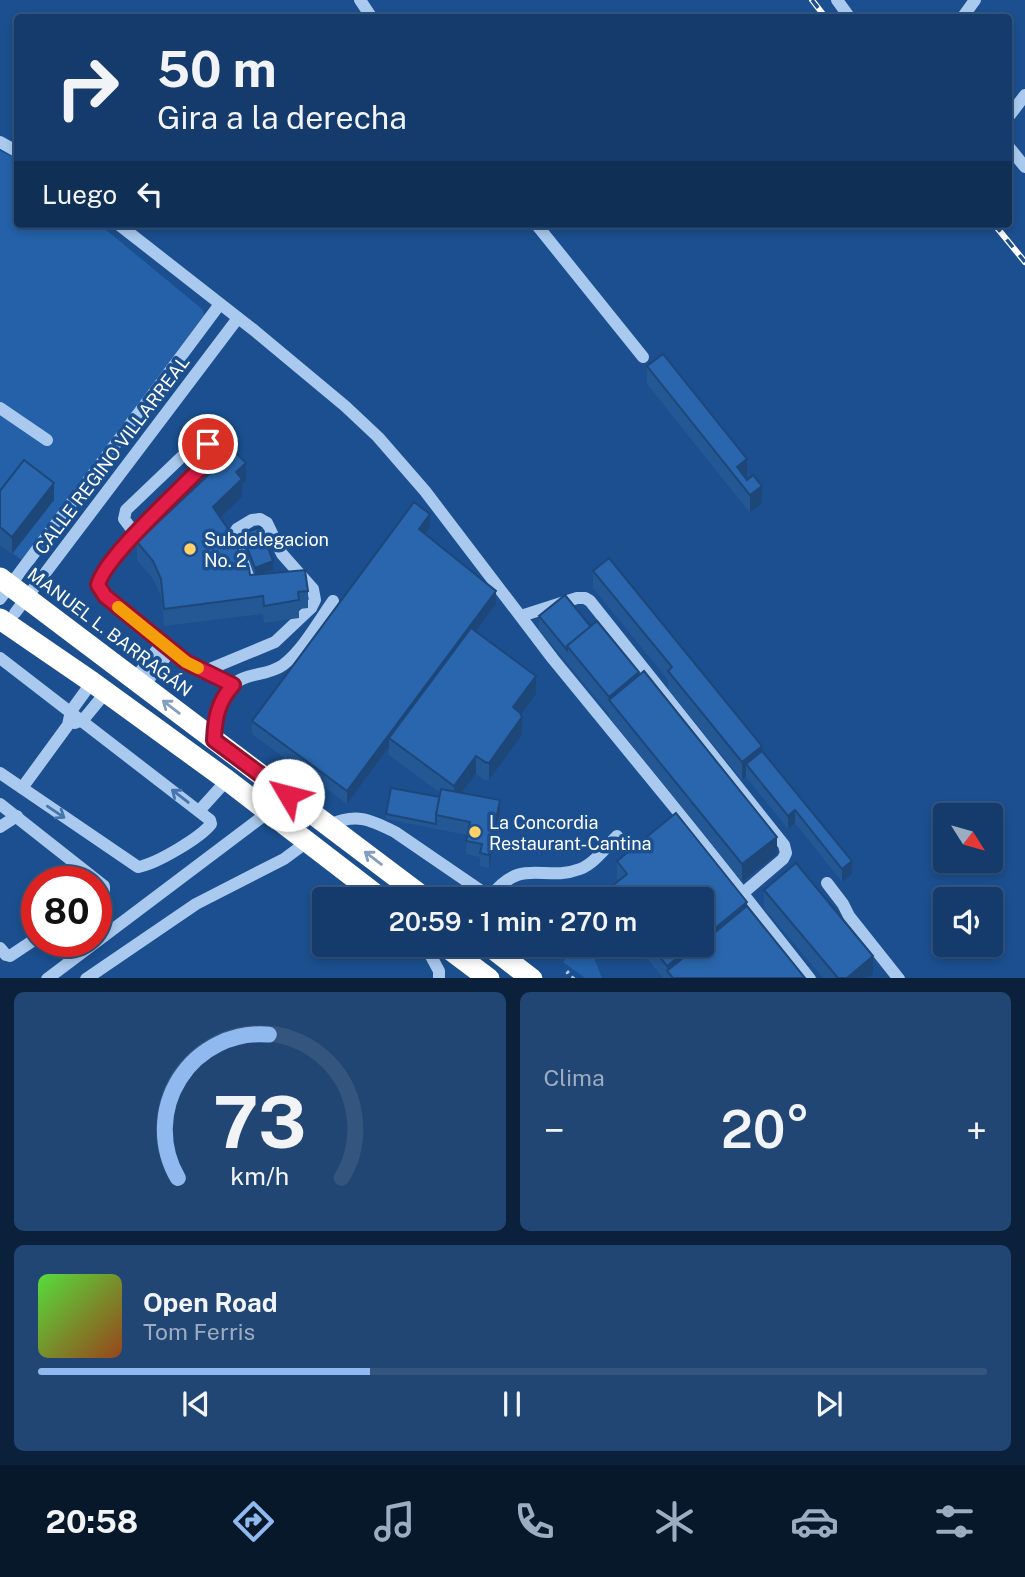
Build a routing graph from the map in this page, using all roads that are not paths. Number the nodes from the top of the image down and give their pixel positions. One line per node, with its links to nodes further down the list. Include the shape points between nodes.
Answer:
1 (1025, 95): 2 (street)
2 (1012, 112)
3 (1012, 151): 4 (street)
4 (1025, 167)
5 (123, 228): 7 (street)
6 (539, 228): 9 (street)
7 (220, 304): 8 (street); 12 (street, CALLE REGINO VILLARREAL)
8 (238, 318): 13 (street, CALLE REGINO VILLARREAL); 22 (street, via 378,437)
9 (643, 357)
10 (0, 408): 11 (street)
11 (47, 440)
12 (108, 456): 13 (street); 15 (street, CALLE REGINO VILLARREAL)
13 (125, 468): 16 (street, CALLE REGINO VILLARREAL)
14 (136, 535): 14 (street, via 208,460 208,444 197,443 126,510 124,519); 25 (street, via 98,585)
15 (44, 542): 16 (street); 20 (street, CALLE REGINO VILLARREAL)
16 (60, 554): 20 (street, CALLE REGINO VILLARREAL)
17 (305, 579): 18 (street); 19 (street, via 282,554 267,523 252,520 233,535 250,577); 27 (street, via 315,600 275,642)
18 (291, 580)
19 (264, 582)
20 (7, 599): 24 (highway); 28 (highway, MANUEL L. BARRAGÁN); 30 (highway, via 80,663)
21 (333, 601): 29 (street, via 281,667)
22 (521, 616): 52 (street); 52 (street, via 577,598 590,601 723,766 786,853)
23 (0, 634): 24 (street)
24 (25, 637): 30 (highway)
25 (166, 647): 27 (street); 28 (street)
26 (0, 658): 31 (street)
27 (205, 671): 29 (street)
28 (139, 683): 34 (highway, MANUEL L. BARRAGÁN, one-way to 28)
29 (233, 685): 34 (street, via 218,708)
30 (99, 687): 31 (street); 32 (street); 36 (highway)
31 (71, 711): 32 (street); 33 (street)
32 (83, 720): 33 (street); 39 (street, one-way to 32)
33 (68, 725): 37 (street)
34 (214, 740): 42 (highway, MANUEL L. BARRAGÁN)
35 (0, 774): 37 (street)
36 (227, 780): 39 (street); 40 (highway)
37 (22, 789): 39 (street, one-way to 39, via 138,867 163,857 209,827 210,820)
38 (0, 804): 41 (street)
39 (200, 811)
40 (270, 811): 45 (highway); 59 (street)
41 (17, 816): 43 (street); 46 (street)
42 (328, 825): 49 (highway, MANUEL L. BARRAGÁN, one-way to 42); 50 (street, via 345,818 379,824)
43 (0, 827)
44 (617, 836): 51 (street, via 583,868 520,874 507,878)
45 (307, 842): 48 (highway); 60 (street, via 284,859 195,904)
46 (78, 866)
47 (827, 883): 58 (street)
48 (366, 887)
49 (410, 887)
50 (474, 887)
51 (500, 887)
52 (742, 894): 64 (street)
53 (0, 948): 54 (street, via 10,956)
54 (21, 949)
55 (431, 957): 61 (street)
56 (460, 957): 62 (highway)
57 (504, 957): 63 (highway)
58 (896, 977)
59 (47, 978)
60 (86, 978)
61 (439, 978)
62 (489, 978)
63 (532, 978)
64 (810, 978)

